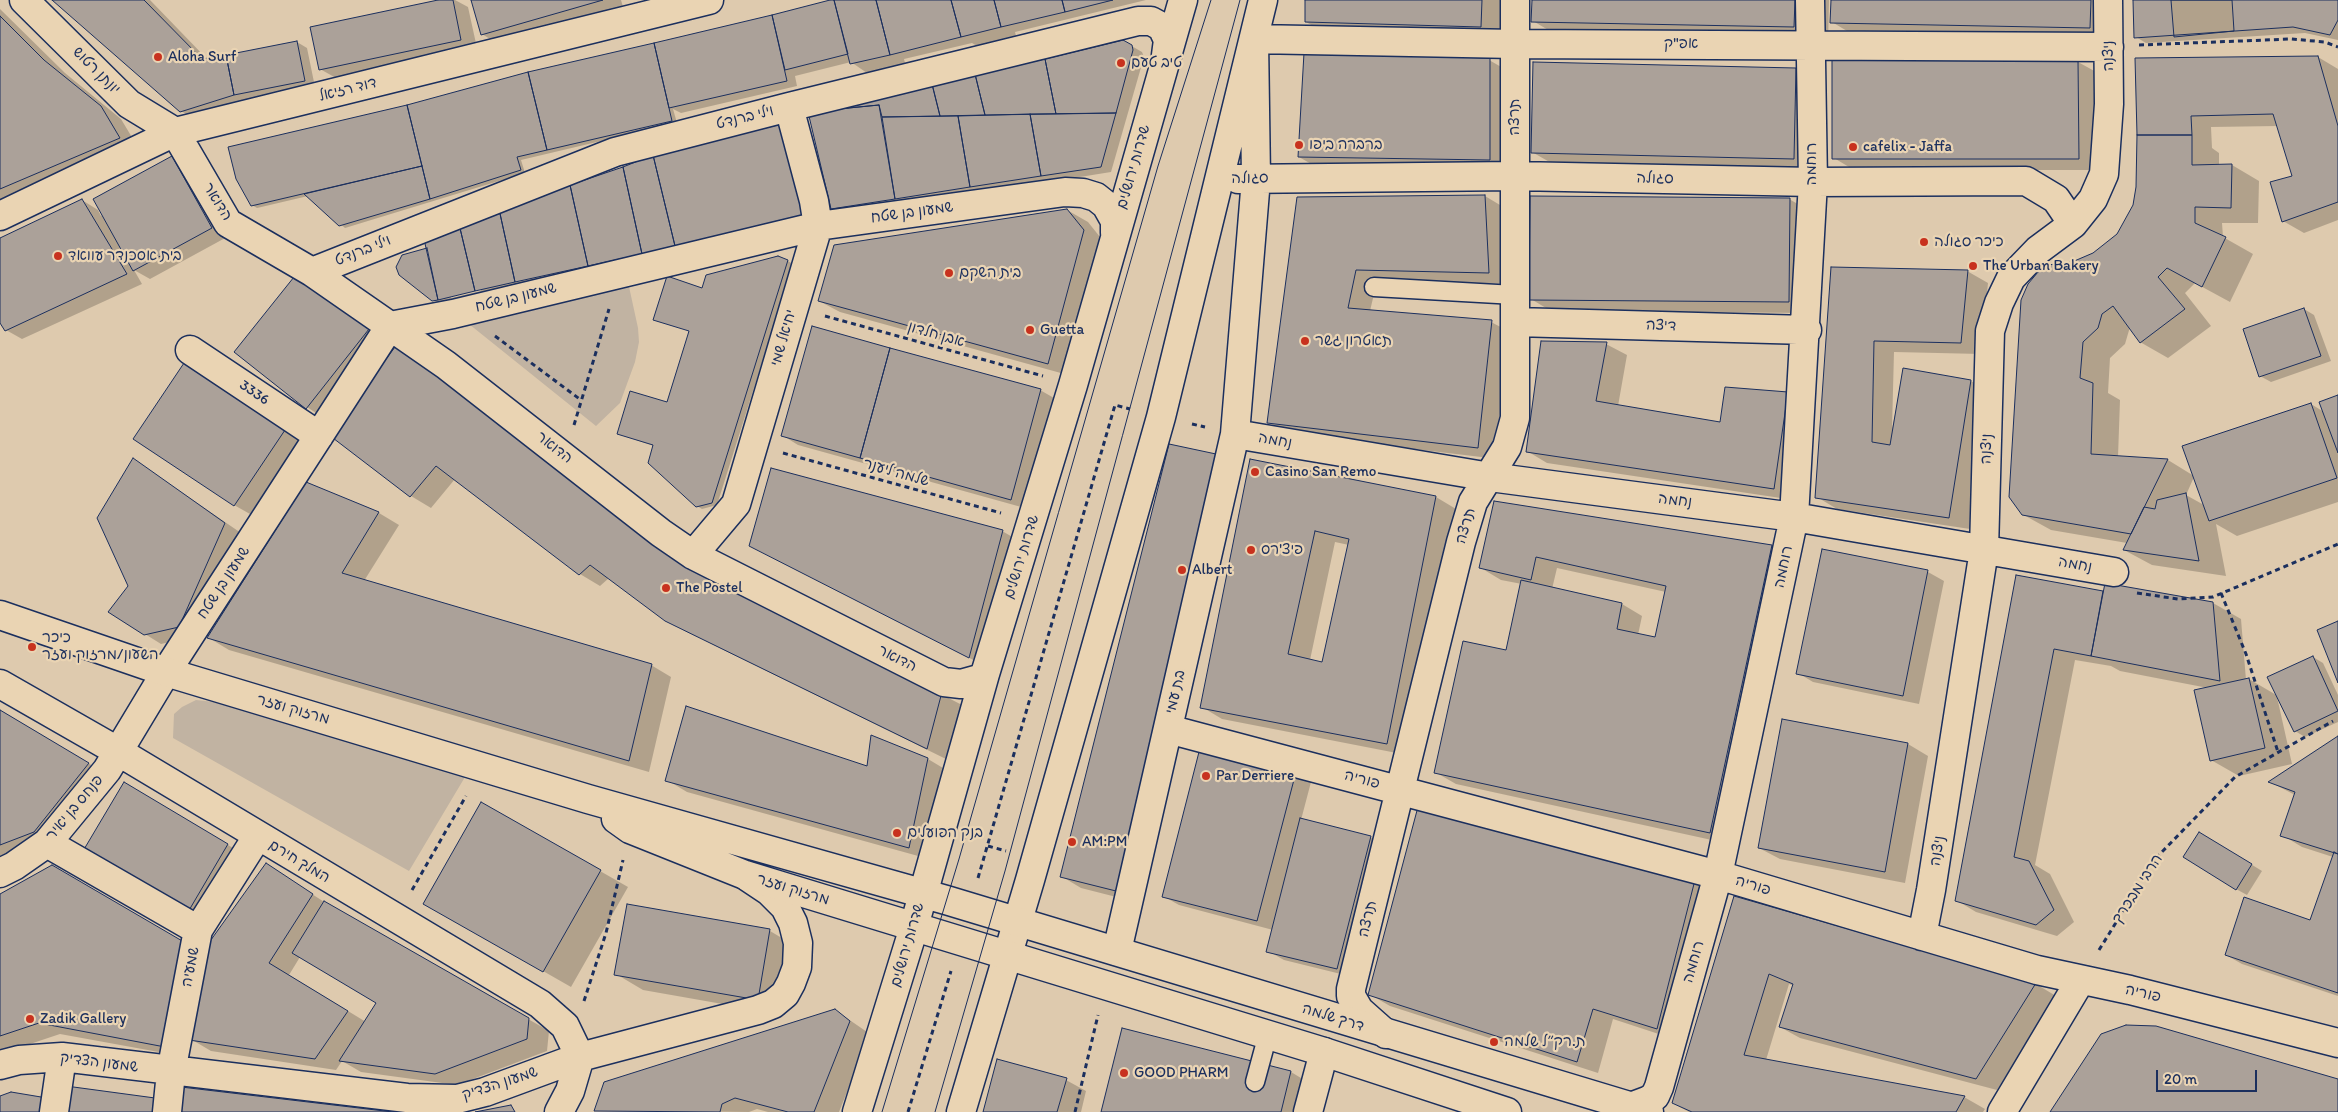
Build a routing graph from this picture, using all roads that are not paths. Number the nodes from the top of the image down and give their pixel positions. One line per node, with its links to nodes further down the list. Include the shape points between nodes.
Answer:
1 (24, 0): 14 (street, יונתן רטוש, via 129,104)
2 (709, 0): 14 (street, דוד רזיאל)
3 (1183, 0): 12 (street, שדרות ירושלים)
4 (1263, 0): 8 (street)
5 (1515, 0): 9 (street, תרצה)
6 (1810, 0): 10 (street, רוחמה)
7 (2108, 0): 11 (street, ניצנה)
8 (1254, 39): 9 (street, אפ"ק); 16 (street, בת עמי); 17 (street)
9 (1515, 44): 10 (street, אפ"ק); 15 (street, תרצה)
10 (1811, 45): 11 (street, אפ"ק); 18 (street, רוחמה)
11 (2108, 47): 20 (street, ניצנה, via 2109,104 2104,174 2093,199)
12 (1166, 55): 13 (street, וילי ברנדט, via 1168,40 1162,26 1151,21 1138,21); 22 (street, שדרות ירושלים)
13 (789, 107): 21 (street, יחיאל שמי); 23 (street, וילי ברנדט, via 615,152)
14 (175, 132): 19 (street, דוד רזיאל); 23 (street, הדואר, via 228,223)
15 (1515, 176): 16 (street, סגולה); 18 (street, סגולה); 25 (street, תרצה)
16 (1256, 179): 17 (street, סגולה); 29 (street, בת עמי)
17 (1219, 180): 50 (street, via 1161,417)
18 (1813, 182): 20 (street, סגולה, via 2026,181 2056,199); 27 (street, רוחמה)
19 (0, 216)
20 (2073, 224): 33 (street, ניצנה, via 2038,250 2011,278 1990,331)
21 (818, 226): 22 (street, שמעון בן שטח, via 1065,192 1083,193 1106,205 1115,221); 26 (street, שמעון בן שטח, via 454,314); 34 (street, יחיאל שמי, via 736,504)
22 (1115, 233): 38 (street, שדרות ירושלים, via 1033,522)
23 (312, 272): 26 (street, הדואר)
24 (1374, 287): 25 (lane)
25 (1515, 309): 27 (street, דיצה); 31 (street, תרצה, via 1515,418 1506,447)
26 (390, 326): 30 (street, שמעון בן שטח); 34 (street, הדואר, via 468,381)
27 (1807, 330): 32 (street, רוחמה)
28 (190, 350): 30 (street, 3336)
29 (1235, 434): 31 (street, נחמה); 40 (street, בת עמי)
30 (319, 436): 37 (street, שמעון בן שטח)
31 (1490, 477): 32 (street, נחמה); 42 (street, תרצה, via 1473,502 1461,542)
32 (1794, 517): 33 (street, נחמה); 48 (street, רוחמה)
33 (1984, 550): 35 (street, נחמה); 53 (street, ניצנה, via 1932,890)
34 (693, 555): 38 (street, הדואר, via 944,682 960,684)
35 (2122, 582)
36 (0, 615): 37 (street, מרזוק ועזר)
37 (166, 672): 41 (street, שמעון בן שטח); 43 (street, מרזוק ועזר)
38 (985, 674): 49 (street, שדרות ירושלים)
39 (0, 684): 41 (street, המלך חירם)
40 (1168, 729): 42 (street, פוריה); 54 (street, בת עמי)
41 (119, 752): 44 (street, המלך חירם); 45 (street, פנחס בן יאיר)
42 (1401, 790): 48 (street, פוריה); 58 (street, תרצה, via 1350,989 1358,1010)
43 (588, 800): 47 (street, מרזוק ועזר, via 630,829); 49 (street, מרזוק ועזר)
44 (257, 837): 52 (street, שמעיה); 62 (street, המלך חירם, via 540,1004 565,1026)
45 (47, 842): 46 (street, פנחס בן יאיר); 52 (street)
46 (0, 873)
47 (745, 875): 51 (street, מרזוק ועזר); 62 (street, שמעון הצדיק, via 769,891 785,907 793,923 799,955 785,994 758,1010)
48 (1718, 875): 53 (street, פוריה); 66 (street, רוחמה, via 1659,1087 1655,1096)
49 (923, 894): 50 (street, מרזוק ועזר); 51 (street, שדרות ירושלים)
50 (1018, 923): 54 (street, דרך שלמה); 55 (street)
51 (914, 926): 55 (street, מרזוק ועזר); 70 (street, שדרות ירושלים)
52 (198, 930): 64 (street, שמעיה)
53 (1922, 936): 56 (street, פוריה)
54 (1117, 951): 58 (street, דרך שלמה)
55 (1008, 954): 57 (street); 71 (street)
56 (2080, 981): 59 (street, פוריה, via 2130,990); 74 (street)
57 (1268, 1034): 60 (street); 65 (lane)
58 (1386, 1034): 66 (street, דרך שלמה)
59 (2338, 1043)
60 (1324, 1052): 72 (street); 73 (street)
61 (62, 1057): 63 (street, שמעון הצדיק, via 19,1060); 64 (street, שמעון הצדיק); 67 (street)
62 (580, 1057): 64 (street, שמעון הצדיק, via 457,1099 428,1100); 69 (street)
63 (0, 1065)
64 (171, 1072): 68 (street, שמעיה)
65 (1255, 1082)
66 (1641, 1109)
67 (54, 1112)
68 (167, 1112)
69 (559, 1112)
70 (857, 1112)
71 (961, 1112)
72 (1308, 1112)
73 (1507, 1112)
74 (2002, 1112)

